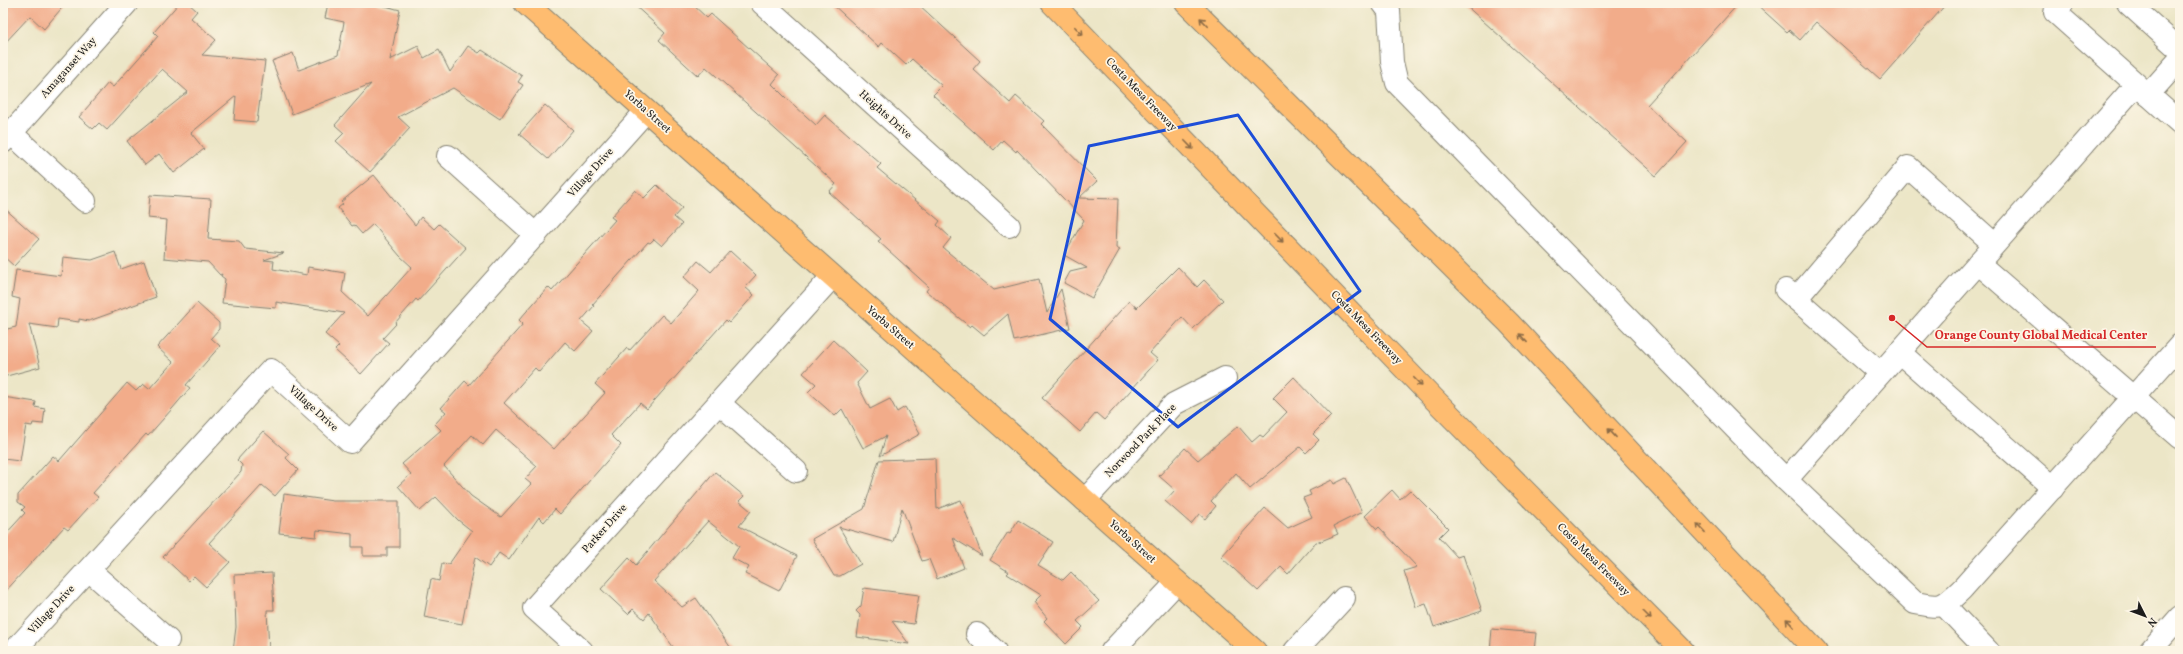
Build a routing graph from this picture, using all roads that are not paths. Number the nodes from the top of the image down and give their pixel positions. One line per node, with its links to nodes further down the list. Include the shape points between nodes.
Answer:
1 (127, 3): 14 (street, Amaganset Way)
2 (525, 3): 12 (main road, Yorba Street)
3 (762, 3): 17 (street, Heights Drive)
4 (1052, 3): 46 (main road, Costa Mesa Freeway, one-way to 46, via 1439,404)
5 (1186, 3): 47 (main road, one-way to 5, via 1509,323)
6 (1382, 3): 30 (street, via 1389,11 1392,62 1397,83)
7 (2063, 3): 11 (street, via 2055,12)
8 (2128, 3): 9 (street)
9 (2180, 50)
10 (2180, 59): 11 (street)
11 (2142, 90): 13 (street); 19 (street)
12 (646, 111): 18 (street, Village Drive); 21 (main road, Yorba Street)
13 (2180, 123)
14 (7, 138): 16 (street, Amaganset Way)
15 (448, 156): 18 (street)
16 (85, 201)
17 (1009, 226)
18 (536, 236): 33 (street, Village Drive, via 350,442 271,370)
19 (1994, 244): 20 (street); 24 (street, via 1908,167 1791,294)
20 (1978, 263): 23 (street); 26 (street)
21 (832, 277): 27 (street, Parker Drive); 32 (main road, Yorba Street)
22 (2180, 345): 26 (street)
23 (1899, 352): 24 (street); 31 (street)
24 (1880, 373): 30 (street)
25 (1225, 378): 32 (street, Norwood Park Place, via 1174,404)
26 (2133, 397): 28 (street); 31 (street)
27 (719, 403): 29 (street); 41 (street, Parker Drive, via 534,608)
28 (2180, 438)
29 (796, 471)
30 (1786, 480): 36 (street, via 1915,603)
31 (2053, 488): 36 (street, via 1962,589)
32 (1085, 500): 34 (main road, Yorba Street)
33 (89, 570): 39 (street); 40 (street, Village Drive)
34 (1177, 582): 43 (street); 44 (main road, Yorba Street)
35 (1344, 598): 45 (street)
36 (1944, 605): 48 (street)
37 (2180, 617): 49 (street)
38 (977, 634): 42 (street)
39 (168, 640)
40 (14, 651)
41 (582, 651)
42 (995, 651)
43 (1112, 651)
44 (1255, 651)
45 (1295, 651)
46 (1683, 651)
47 (1816, 651)
48 (1988, 651)
49 (2150, 651)

